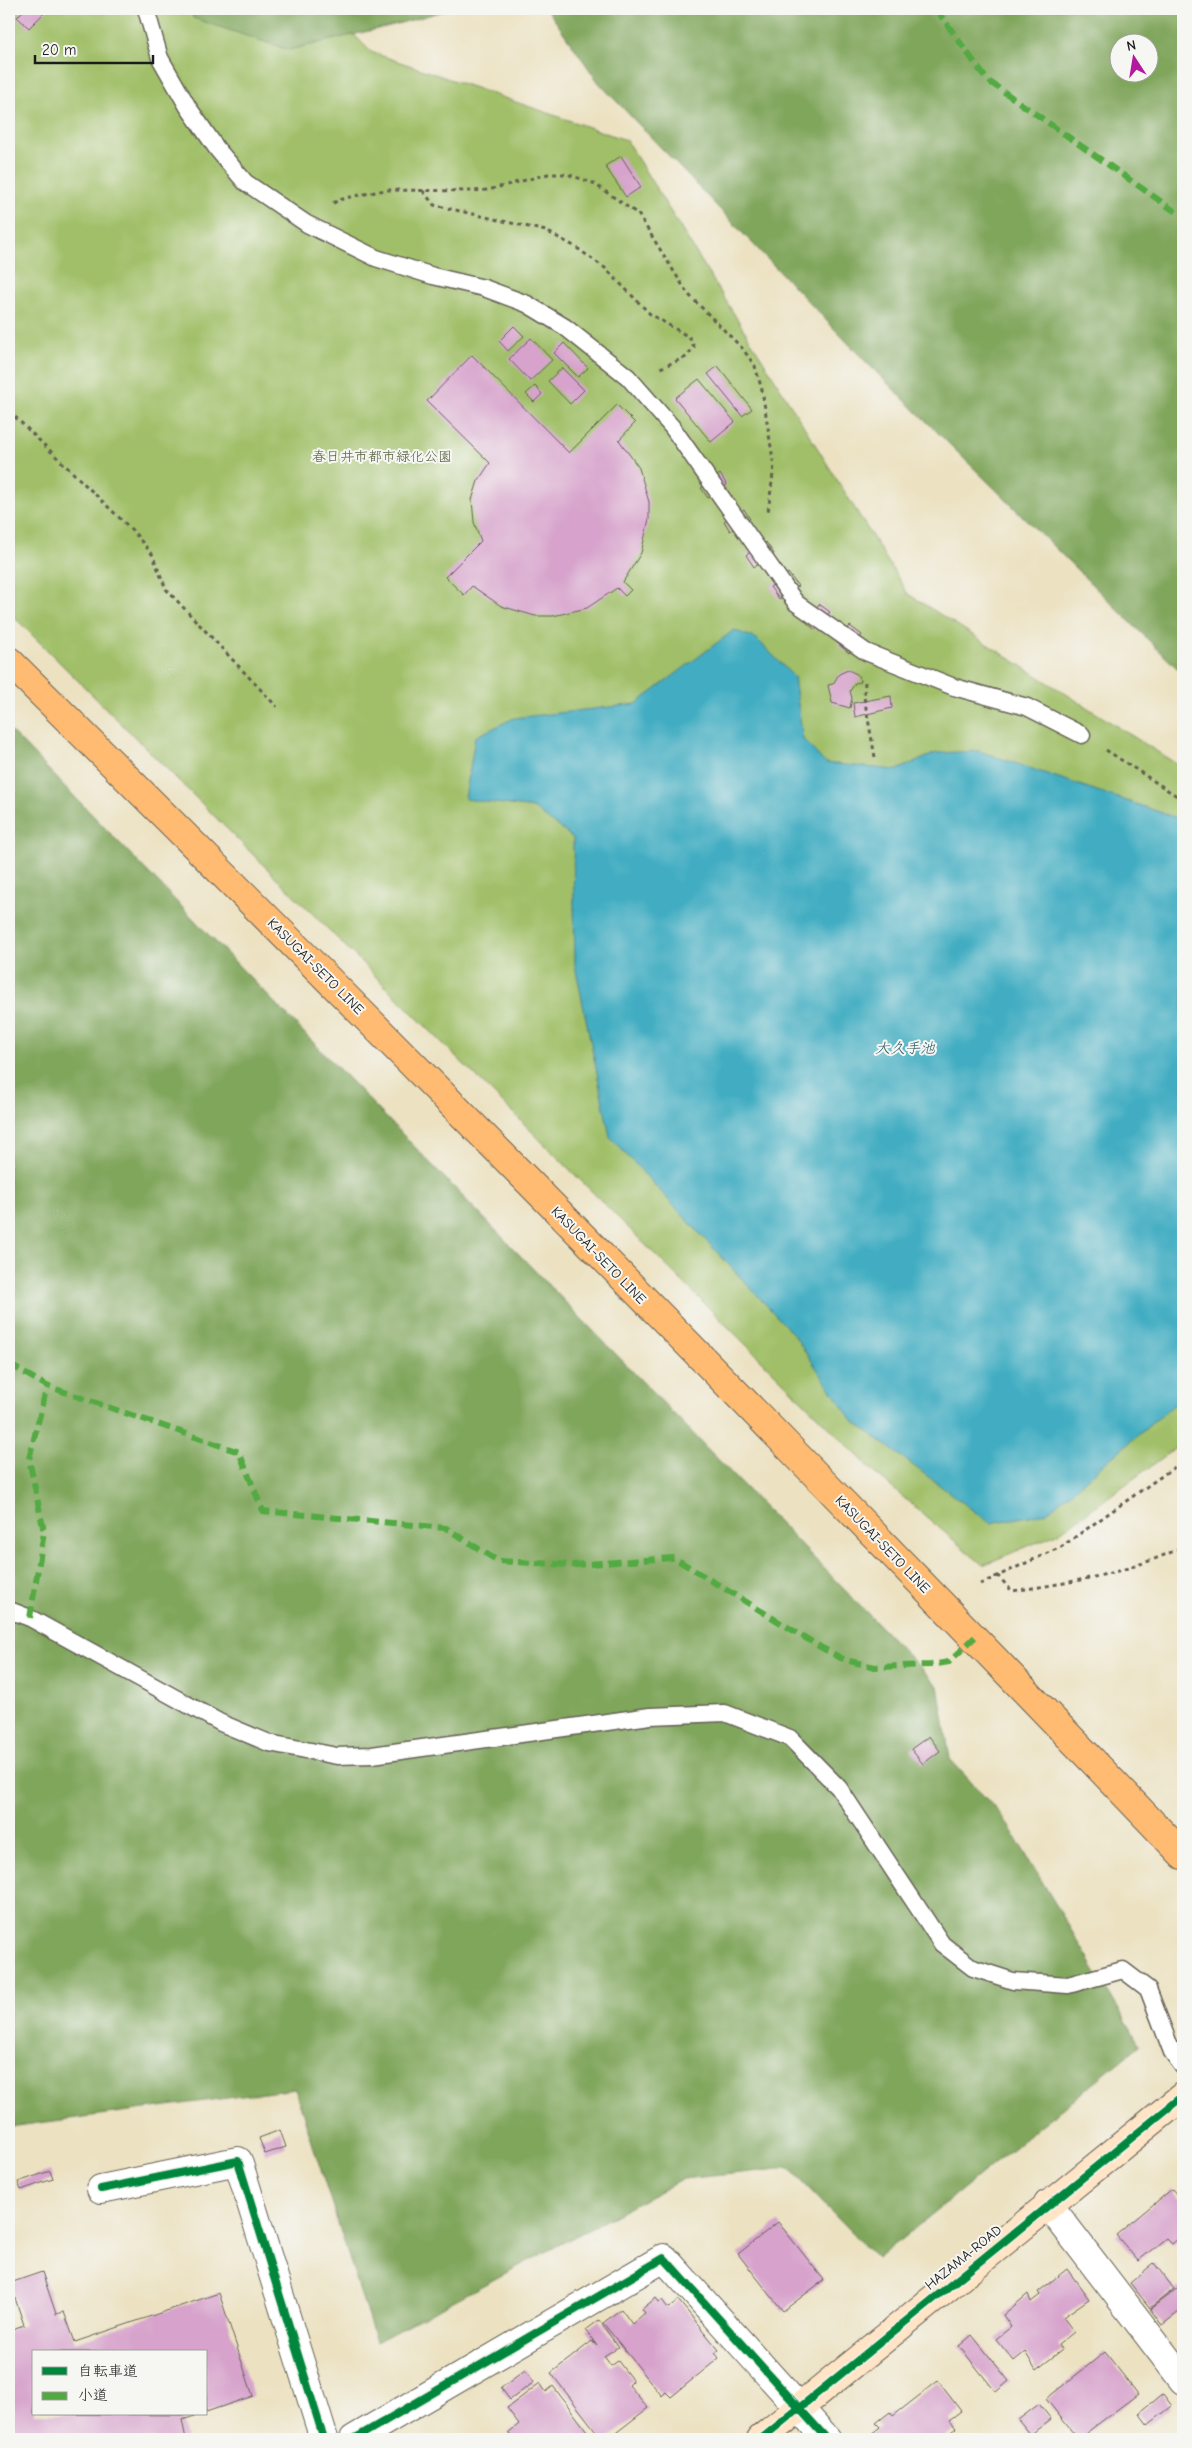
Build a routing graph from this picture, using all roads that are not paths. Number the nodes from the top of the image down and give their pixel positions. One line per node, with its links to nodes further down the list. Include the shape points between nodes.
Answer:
1 (146, 9): 3 (lane, via 160,58 188,107 245,182 307,224 376,258 484,288 527,304 565,327 635,384 672,427 796,603 866,652 954,687 1027,707)
2 (9, 661): 5 (main road, KASUGAI-SETO LINE, via 304,954 961,1623)
3 (1082, 735)
4 (9, 1610): 6 (lane, via 30,1618 221,1723 269,1743 308,1752 337,1756 372,1755 650,1716 724,1713 757,1725 790,1738 839,1788 942,1944 973,1968 1013,1981 1068,1985 1123,1970 1148,1990 1172,2052)
5 (1183, 1855)
6 (1183, 2067)
7 (1183, 2096): 9 (street, HAZAMA-ROAD)
8 (101, 2189): 12 (street, via 238,2161)
9 (1048, 2204): 10 (street); 11 (street, HAZAMA-ROAD)
10 (1183, 2380)
11 (799, 2408): 13 (street, via 664,2258); 14 (street, HAZAMA-ROAD); 15 (street)
12 (324, 2439)
13 (354, 2439)
14 (761, 2439)
15 (827, 2439)

